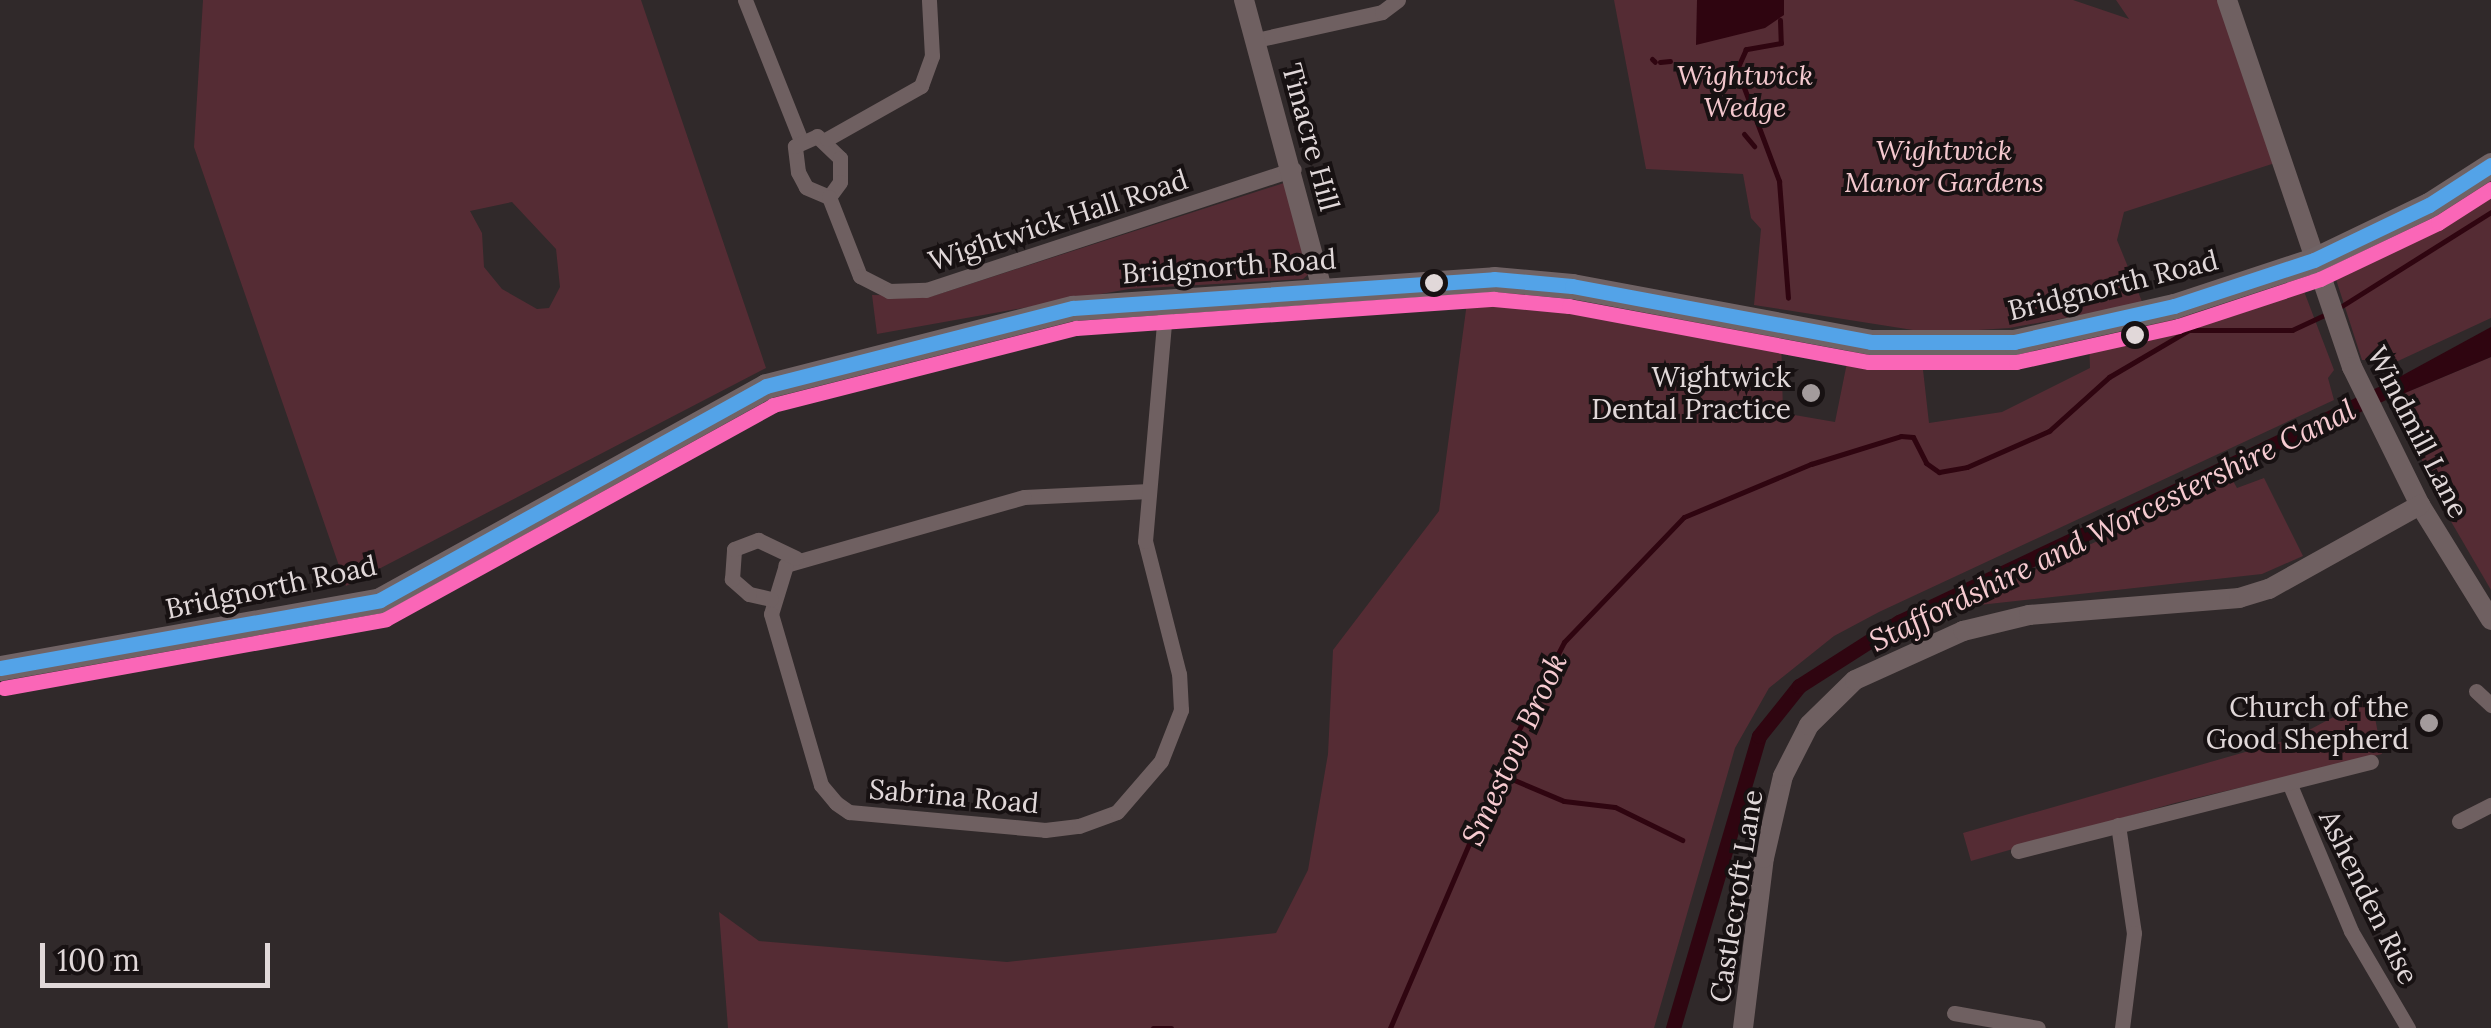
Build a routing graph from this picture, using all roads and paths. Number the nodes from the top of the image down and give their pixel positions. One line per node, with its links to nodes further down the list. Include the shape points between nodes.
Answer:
1 (745, 0): 8 (street)
2 (930, 0): 7 (street, via 932,56 921,86)
3 (1244, 0): 6 (street, Tinacre Hill)
4 (1398, 0): 6 (street, via 1382,12)
5 (2226, 0): 12 (street, Windmill Lane)
6 (1256, 40): 10 (street, Tinacre Hill)
7 (827, 139): 8 (street); 11 (street, via 841,174)
8 (801, 141): 11 (street, via 795,146 798,172 806,187)
9 (2491, 165): 12 (highway, Bridgnorth Road, via 2429,205)
10 (1294, 169): 11 (street, Wightwick Hall Road, via 926,290 889,291 860,276); 13 (street, Tinacre Hill)
11 (829, 197)
12 (2314, 260): 13 (highway, Bridgnorth Road, via 2123,319 1968,346 1871,342 1529,281); 16 (street, Windmill Lane, via 2352,367)
13 (1322, 290): 14 (highway, Bridgnorth Road)
14 (1166, 300): 15 (street, Sabrina Road); 20 (highway, Bridgnorth Road, via 1074,308 766,386 380,600)
15 (1149, 491): 17 (street, via 1024,497); 18 (street, Sabrina Road, via 1146,557 1179,674 1181,710 1143,786 1117,812 1080,826 1045,830 908,818 849,812 836,803 822,785)
16 (2420, 505): 19 (street, Windmill Lane); 30 (street, Castlecroft Lane, via 2270,589 2239,598 2029,615 1963,631 1854,680 1809,725 1783,776 1764,858)
17 (796, 558): 18 (street); 18 (street, via 758,540 734,549 732,579 742,591)
18 (771, 599)
19 (2491, 620)
20 (0, 668)
21 (2476, 690): 22 (street)
22 (2491, 705)
23 (2370, 762): 24 (street)
24 (2290, 785): 27 (street); 33 (street, Ashenden Rise, via 2351,931)
25 (2491, 805): 26 (street)
26 (2460, 822)
27 (2118, 825): 28 (street); 32 (street, via 2134,933)
28 (2018, 851)
29 (1954, 1013): 31 (street)
30 (1743, 1028)
31 (2038, 1028)
32 (2122, 1028)
33 (2408, 1028)

